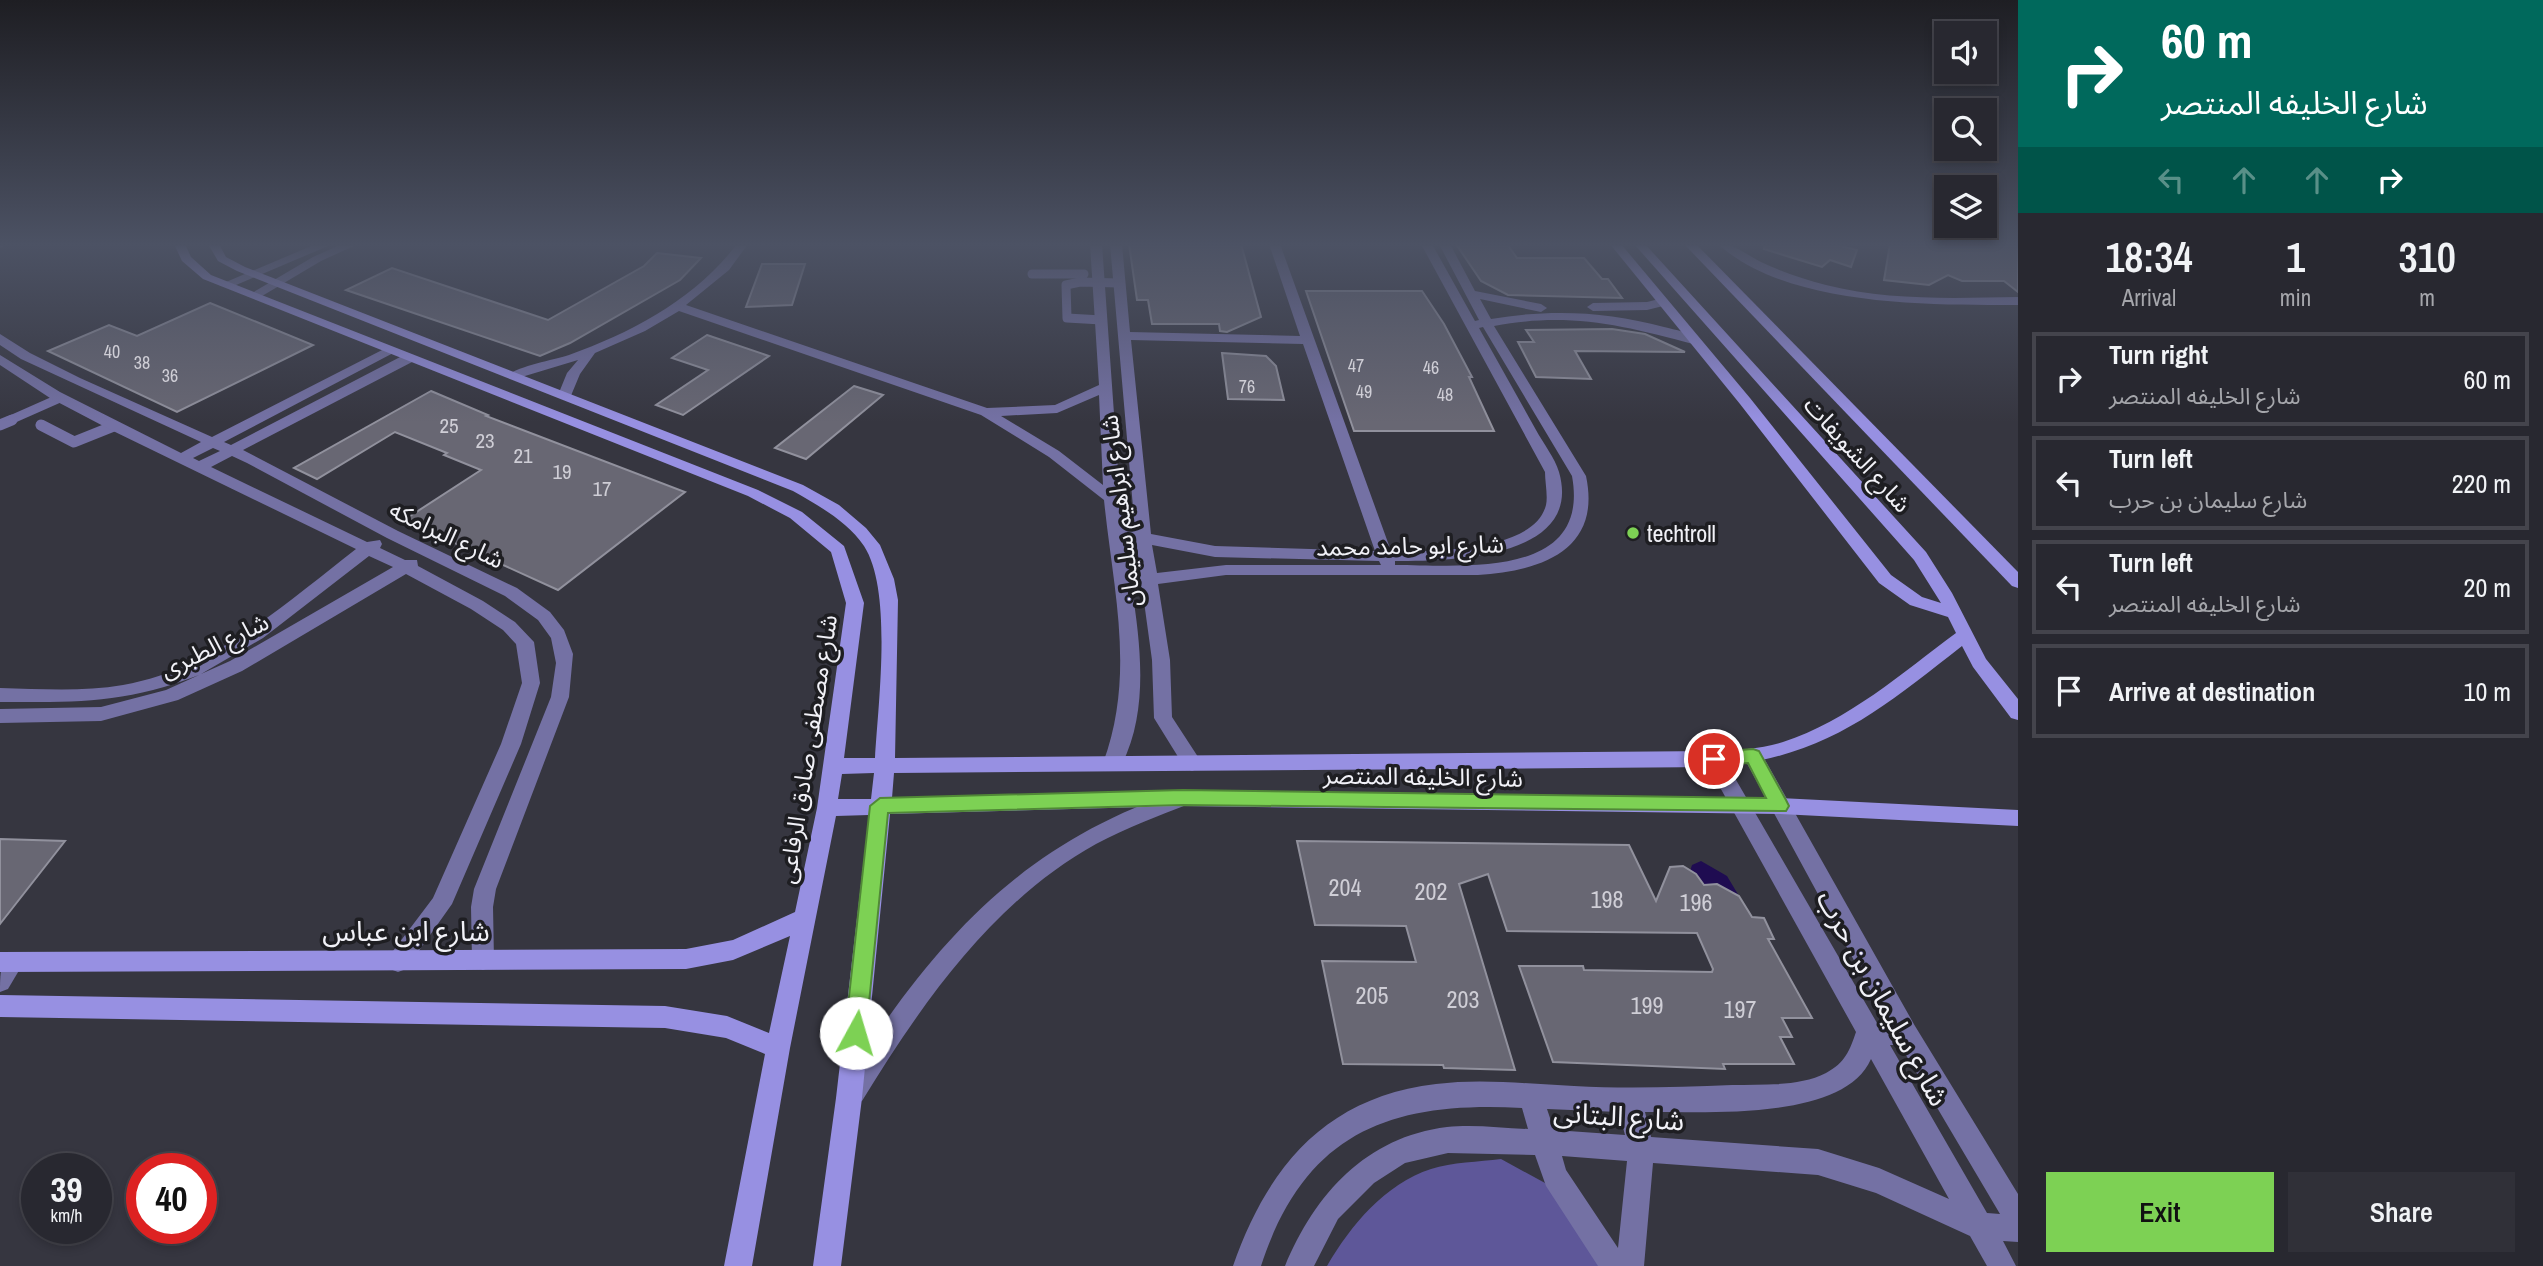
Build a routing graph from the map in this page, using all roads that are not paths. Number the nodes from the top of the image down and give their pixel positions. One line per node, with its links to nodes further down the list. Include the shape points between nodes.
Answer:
1 (271, 303): 23 (street, شارع مصطفى صادق الرفاعى)
2 (328, 303): 27 (street)
3 (680, 303): 15 (street)
4 (1066, 303): 16 (lane, via 1066,314 1074,320)
5 (1101, 303): 16 (street, شارع ابراهيم سليمان)
6 (1121, 303): 19 (street, شارع ابراهيم سليمان)
7 (1295, 303): 21 (street)
8 (1458, 303): 17 (street, شارع ابو حامد محمد)
9 (1475, 303): 18 (street, شارع ابو حامد محمد)
10 (1514, 303): 11 (street, via 1540,308)
11 (1656, 303)
12 (1663, 303): 22 (street)
13 (1692, 303): 54 (street, شارع الشويفات, via 1920,556)
14 (1747, 303): 52 (street, شارع الشويفات)
15 (676, 306): 24 (street); 32 (street)
16 (1102, 320): 29 (street, شارع ابراهيم سليمان)
17 (1469, 324): 18 (street); 47 (street, شارع ابو حامد محمد, via 1552,472 1556,484 1553,509 1545,523 1498,549)
18 (1487, 324): 22 (street, via 1536,316 1613,319); 50 (street, شارع ابو حامد محمد, via 1579,476 1583,494 1575,531 1564,544 1525,564)
19 (1123, 336): 21 (street); 43 (street, شارع ابراهيم سليمان)
20 (0, 338): 28 (street, شارع البرامكه)
21 (1308, 340): 47 (street)
22 (1693, 340): 54 (street, via 1885,579 1916,601)
23 (390, 351): 25 (street, شارع مصطفى صادق الرفاعى); 36 (street)
24 (593, 352): 27 (street); 30 (street, via 574,373)
25 (409, 358): 37 (street); 64 (street, شارع مصطفى صادق الرفاعى, via 753,494 796,515 838,550 855,603)
26 (2, 363): 31 (street, شارع البرامكه)
27 (515, 375): 30 (street)
28 (81, 384): 31 (street); 36 (street, شارع البرامكه)
29 (1105, 387): 32 (street, via 1058,409); 40 (street, شارع ابراهيم سليمان)
30 (565, 395): 63 (street, via 798,488 862,531 887,576 890,600)
31 (58, 396): 33 (lane); 35 (street, شارع البرامكه)
32 (986, 412): 40 (street, via 1054,454)
33 (0, 425)
34 (41, 425): 35 (lane, via 74,442)
35 (114, 426): 38 (street, شارع البرامكه)
36 (213, 443): 37 (street, شارع البرامكه); 38 (street)
37 (231, 451): 39 (street); 42 (street, شارع البرامكه)
38 (182, 458): 39 (street, شارع البرامكه)
39 (200, 467): 44 (street, شارع البرامكه)
40 (1112, 499): 41 (street, شارع ابراهيم سليمان)
41 (1116, 531): 43 (street, شارع ابو حامد محمد); 53 (street, شارع ابراهيم سليمان)
42 (388, 533): 44 (street, شارع الطبرى); 45 (street, شارع البرامكه)
43 (1143, 536): 46 (street, شارع ابو حامد محمد, via 1198,550); 51 (street, شارع ابراهيم سليمان)
44 (366, 550): 48 (street, شارع البرامكه); 56 (street, شارع الطبرى, via 243,645 188,673 123,692)
45 (429, 552): 48 (street, شارع الطبرى); 72 (street, شارع البرامكه, via 524,602 555,631 564,649 560,697 485,889)
46 (1258, 552): 47 (street, شارع ابو حامد محمد); 49 (street)
47 (1385, 555): 50 (street)
48 (406, 567): 58 (street, شارع الطبرى, via 236,666 171,695 101,714); 73 (street, شارع البرامكه, via 509,626 525,642 531,684 511,744 452,883)
49 (1263, 570): 50 (street, شارع ابو حامد محمد); 51 (street, شارع ابو حامد محمد, via 1213,570)
50 (1390, 571)
51 (1151, 581): 53 (street, شارع ابو حامد محمد); 62 (street, شارع ابراهيم سليمان, via 1163,718)
52 (2018, 582)
53 (1121, 585): 61 (street, شارع ابراهيم سليمان, via 1130,713)
54 (1953, 612): 55 (street, شارع الشويفات)
55 (1964, 636): 57 (street, شارع الشويفات); 59 (street, شارع الخليفه المنتصر, via 1882,699 1839,724 1797,745)
56 (0, 695)
57 (2018, 713)
58 (0, 716)
59 (1753, 756): 60 (street, شارع الخليفه المنتصر); 68 (street, شارع سليمان بن حرب)
60 (1714, 759): 62 (street, شارع الخليفه المنتصر); 67 (street, شارع سليمان بن حرب)
61 (1113, 763): 62 (street, شارع الخليفه المنتصر); 63 (street, شارع الخليفه المنتصر)
62 (1192, 763)
63 (885, 765): 64 (street, شارع الخليفه المنتصر); 66 (street)
64 (834, 766): 69 (street, شارع مصطفى صادق الرفاعى)
65 (1183, 798): 66 (street, شارع الخليفه المنتصر); 67 (street, شارع الخليفه المنتصر); 80 (street, via 1076,846 988,916 932,974)
66 (880, 806): 69 (street, شارع الخليفه المنتصر); 80 (street)
67 (1742, 806): 68 (street, شارع الخليفه المنتصر); 76 (street, شارع سليمان بن حرب)
68 (1780, 806): 70 (street, شارع الخليفه المنتصر); 77 (street, شارع سليمان بن حرب)
69 (827, 808): 71 (street, شارع مصطفى صادق الرفاعى)
70 (2018, 817)
71 (804, 918): 72 (street, شارع ابن عباس, via 717,957); 78 (street, شارع مصطفى صادق الرفاعى)
72 (483, 960): 73 (street, شارع ابن عباس)
73 (398, 962): 74 (street, شارع ابن عباس)
74 (4, 968)
75 (0, 1006): 78 (street, via 665,1017 727,1027)
76 (1867, 1034): 77 (street); 81 (street, شارع البتانى, via 1859,1059 1841,1076 1800,1095); 85 (street, شارع سليمان بن حرب)
77 (1907, 1034): 84 (street, شارع سليمان بن حرب)
78 (778, 1048): 87 (street, شارع مصطفى صادق الرفاعى)
79 (1531, 1097): 81 (street, شارع البتانى); 82 (street); 89 (street, شارع البتانى, via 1436,1095 1389,1105 1346,1125 1308,1154 1277,1192)
80 (849, 1098): 88 (street)
81 (1629, 1100): 83 (street)
82 (1545, 1142): 83 (street, شارع البتانى); 90 (street, شارع البتانى, via 1448,1140 1400,1151 1365,1174 1329,1210); 91 (street, via 1555,1177)
83 (1641, 1148): 85 (street, شارع البتانى, via 1818,1162 1878,1181); 92 (street)
84 (2018, 1219)
85 (1979, 1226): 86 (street); 93 (street, شارع سليمان بن حرب)
86 (2018, 1228)
87 (738, 1266)
88 (827, 1266)
89 (1247, 1266)
90 (1299, 1266)
91 (1614, 1266)
92 (1630, 1266)
93 (2002, 1266)

